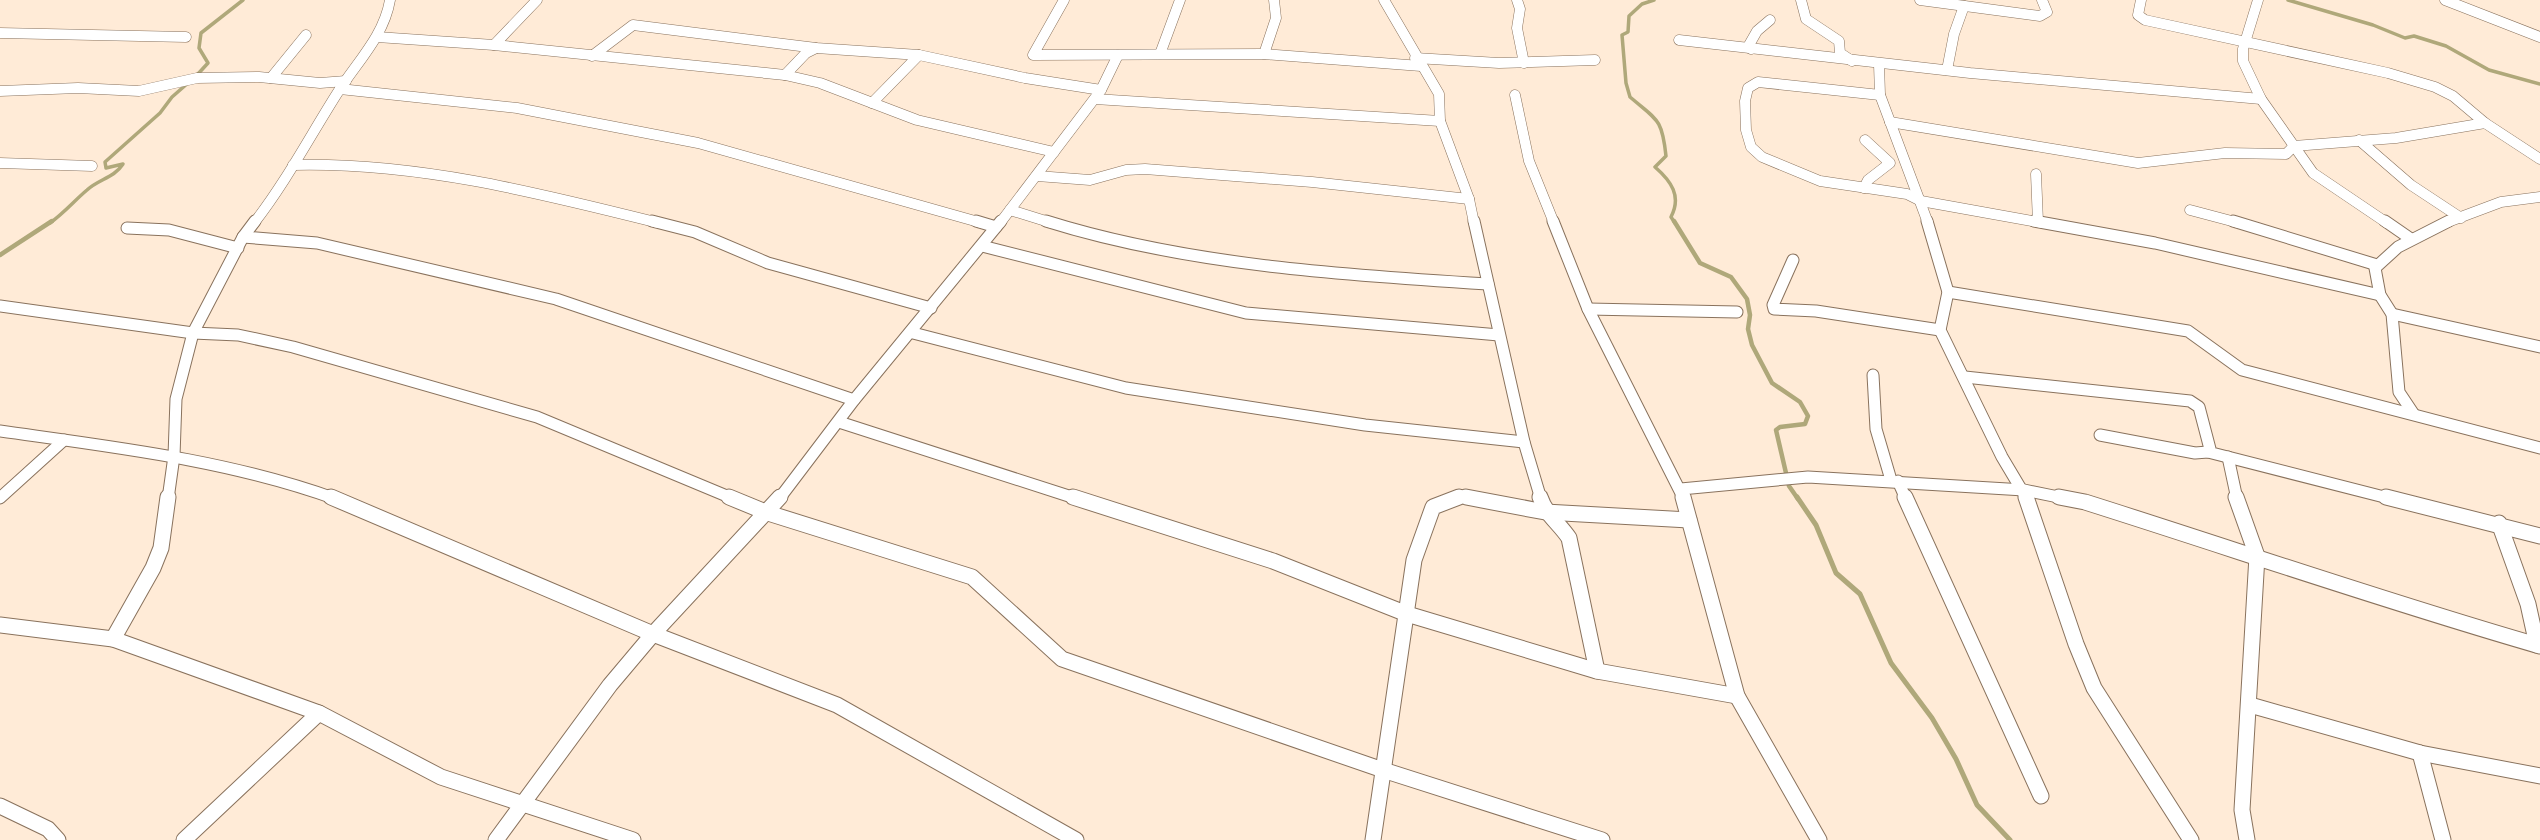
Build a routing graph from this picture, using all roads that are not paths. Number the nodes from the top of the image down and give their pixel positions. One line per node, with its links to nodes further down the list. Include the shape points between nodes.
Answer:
1 (390, 0): 20 (street)
2 (537, 0): 24 (street)
3 (1050, 0): 14 (street)
4 (1180, 0): 27 (street)
5 (1274, 0): 28 (street, via 1276,18)
6 (1384, 0): 34 (street)
7 (1517, 0): 35 (street)
8 (1801, 0): 33 (street, via 1806,19 1839,41 1840,53)
9 (1920, 0): 15 (street)
10 (2042, 0): 15 (street, via 2047,12 2040,16)
11 (2141, 0): 23 (street, via 2138,15 2146,20)
12 (2258, 0): 23 (street)
13 (2445, 0): 21 (street)
14 (1064, 1): 30 (street, via 1033,55)
15 (1964, 6): 37 (street)
16 (1770, 20): 25 (street, via 1752,37)
17 (0, 33): 19 (street)
18 (306, 34): 39 (street)
19 (186, 37)
20 (377, 37): 24 (street); 40 (street)
21 (2540, 37)
22 (1679, 40): 25 (street)
23 (2247, 41): 45 (street, via 2243,61); 49 (street, via 2435,86)
24 (494, 44): 31 (street)
25 (1751, 49): 33 (street)
26 (804, 50): 29 (street); 31 (street, via 633,25); 38 (street)
27 (1160, 54): 28 (street); 30 (street)
28 (1264, 54): 34 (street)
29 (919, 55): 42 (street); 46 (street)
30 (1118, 55): 42 (street)
31 (592, 56): 38 (street)
32 (1595, 60): 35 (street)
33 (1852, 61): 36 (street)
34 (1418, 62): 35 (street); 47 (street, via 1439,94)
35 (1524, 64)
36 (1879, 64): 37 (street); 44 (street)
37 (1947, 70): 45 (street)
38 (785, 75): 46 (street)
39 (271, 78): 40 (street); 41 (street, via 197,78 139,91)
40 (343, 85): 56 (street); 68 (street, via 517,108 698,144)
41 (0, 91)
42 (1098, 95): 47 (street); 53 (street)
43 (1516, 95): 80 (street, via 1529,160)
44 (1881, 95): 48 (street); 60 (street, via 1758,82 1748,88 1745,101 1751,147 1762,157 1820,181)
45 (2261, 99): 52 (street)
46 (872, 103): 53 (street, via 917,120)
47 (1440, 121): 62 (street)
48 (1890, 122): 52 (street, via 2138,163 2225,153 2286,153); 63 (street)
49 (2485, 123): 51 (street); 54 (street)
50 (1865, 140): 60 (street, via 1890,163)
51 (2360, 140): 52 (street); 66 (street, via 2411,185)
52 (2294, 146): 70 (street, via 2323,181)
53 (1054, 152): 59 (street)
54 (2540, 159)
55 (0, 163): 57 (street)
56 (293, 165): 71 (street); 79 (street, via 331,164 467,178 554,197 695,232 768,263)
57 (92, 166)
58 (2036, 174): 67 (street)
59 (1037, 176): 62 (street, via 1090,180 1145,169); 64 (street)
60 (1864, 188): 63 (street, via 1907,194)
61 (2540, 197): 66 (street, via 2502,201)
62 (1469, 199): 75 (street)
63 (1921, 201): 67 (street); 76 (street)
64 (1010, 210): 68 (street); 75 (street, via 1100,236 1213,256 1396,279)
65 (2190, 211): 74 (street)
66 (2461, 218): 70 (street)
67 (2038, 222): 77 (street, via 2155,243)
68 (996, 227): 72 (street)
69 (127, 229): 71 (street, via 169,230)
70 (2411, 239): 74 (street)
71 (240, 243): 84 (street); 90 (street, via 317,243 556,299)
72 (982, 246): 79 (street); 86 (street, via 1246,313)
73 (1793, 260): 83 (street, via 1774,309)
74 (2377, 265): 77 (street, via 2374,273)
75 (1488, 284): 86 (street)
76 (1948, 292): 83 (street); 91 (street, via 2188,331 2242,370)
77 (2380, 295): 82 (street)
78 (0, 306): 84 (street)
79 (931, 308): 85 (street)
80 (1588, 309): 81 (street); 102 (street)
81 (1737, 312)
82 (2392, 314): 87 (street); 91 (street, via 2399,392)
83 (1940, 330): 89 (street)
84 (193, 333): 99 (street, via 176,399); 106 (street, via 264,339 537,417)
85 (913, 333): 90 (street); 96 (street, via 1126,388 1365,425)
86 (1499, 335): 96 (street)
87 (2540, 347)
88 (1873, 375): 101 (street, via 1878,447)
89 (1965, 377): 98 (street, via 2190,401 2199,407); 103 (street, via 2002,457)
90 (855, 400): 92 (street)
91 (2413, 413): 97 (street)
92 (839, 422): 106 (street); 111 (street, via 1273,562)
93 (0, 431): 95 (street)
94 (2100, 435): 98 (street)
95 (64, 440): 99 (street); 104 (street)
96 (1524, 442): 105 (street)
97 (2540, 448)
98 (2208, 452): 100 (street)
99 (174, 456): 113 (street, via 309,489 359,507); 114 (street, via 161,548)
100 (2228, 457): 108 (street); 110 (street, via 2238,505)
101 (1895, 481): 102 (street, via 1808,477); 103 (street); 123 (street)
102 (1681, 489): 107 (street)
103 (2024, 490): 110 (street, via 2085,502); 134 (street, via 2094,688)
104 (0, 498)
105 (1545, 512): 107 (street); 111 (street, via 1461,496 1433,507 1414,560); 116 (street, via 1569,538)
106 (768, 513): 113 (street); 121 (street, via 972,577 1062,659)
107 (1689, 520): 117 (street)
108 (2499, 523): 109 (street); 115 (street)
109 (2540, 536)
110 (2257, 556): 115 (street, via 2428,614); 118 (street)
111 (1407, 614): 116 (street); 121 (street)
112 (0, 625): 114 (street)
113 (653, 634): 124 (street, via 610,685); 130 (street, via 837,705)
114 (113, 639): 119 (street)
115 (2538, 645)
116 (1597, 671): 117 (street)
117 (1737, 696): 133 (street)
118 (2250, 705): 120 (street); 135 (street, via 2242,810)
119 (319, 713): 124 (street, via 441,777); 127 (street)
120 (2420, 753): 122 (street); 136 (street)
121 (1383, 770): 131 (street); 132 (street)
122 (2540, 776)
123 (2040, 796)
124 (526, 803): 128 (street); 129 (street)
125 (0, 806): 126 (street, via 48,829)
126 (58, 840)
127 (184, 840)
128 (496, 840)
129 (633, 840)
130 (1076, 840)
131 (1373, 840)
132 (1602, 840)
133 (1819, 840)
134 (2191, 840)
135 (2247, 840)
136 (2443, 840)

